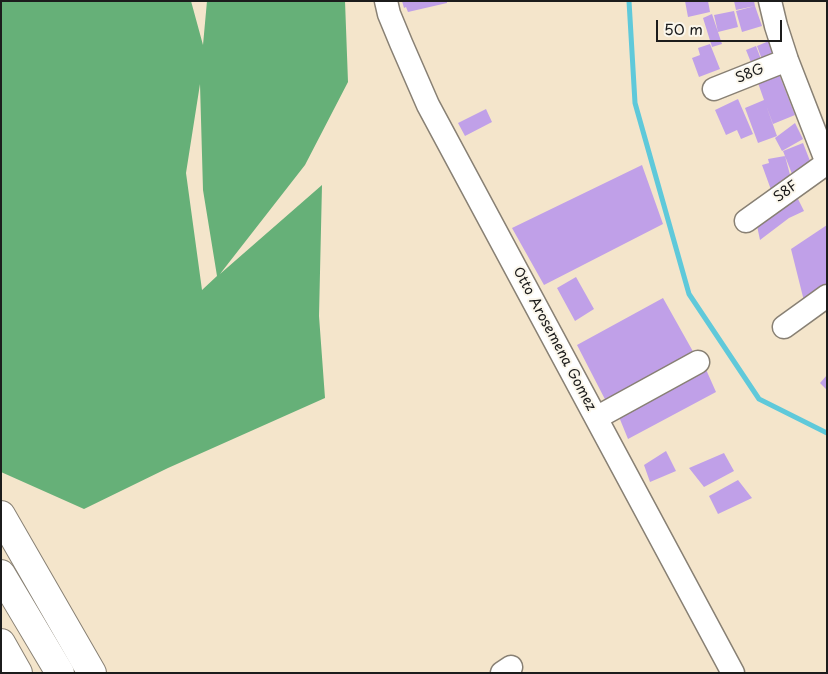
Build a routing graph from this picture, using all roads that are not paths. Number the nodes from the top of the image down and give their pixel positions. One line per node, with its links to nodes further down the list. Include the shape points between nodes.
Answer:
1 (386, 1): 11 (street, Otto Arosemena Gomez, via 428,105)
2 (770, 1): 3 (street)
3 (787, 60): 4 (street, S8G); 5 (street)
4 (714, 89)
5 (823, 138): 6 (street)
6 (827, 163): 7 (street, S8F)
7 (746, 221)
8 (827, 296): 9 (street)
9 (784, 327)
10 (698, 362): 11 (street)
11 (596, 418): 18 (street, Otto Arosemena Gomez)
12 (1, 515): 17 (main road)
13 (1, 574): 16 (main road)
14 (1, 644): 15 (main road)
15 (18, 673)
16 (60, 673)
17 (92, 673)
18 (733, 673)

